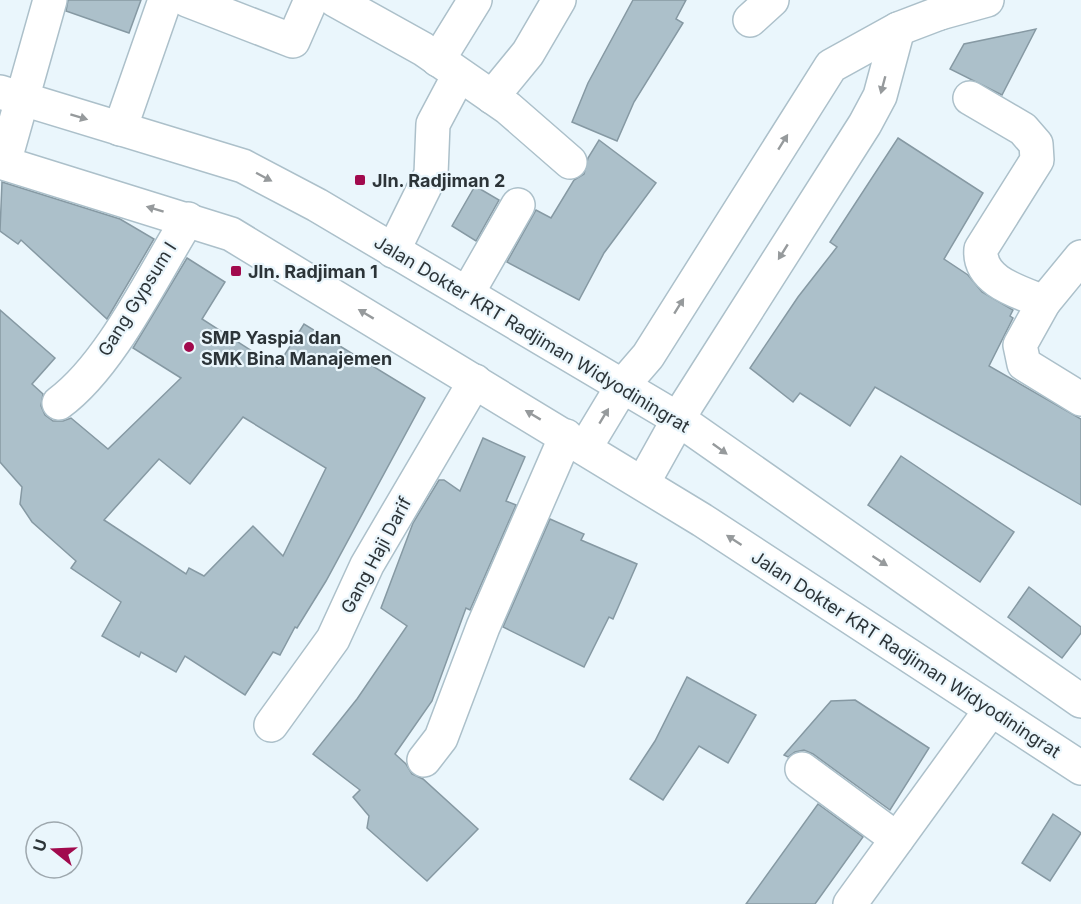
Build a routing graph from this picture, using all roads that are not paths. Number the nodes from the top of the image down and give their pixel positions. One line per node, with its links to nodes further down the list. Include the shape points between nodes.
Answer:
1 (50, 0): 12 (street)
2 (165, 0): 15 (street)
3 (187, 0): 4 (street, via 292,41)
4 (311, 0)
5 (335, 0): 11 (street)
6 (559, 0): 13 (street, via 528,53)
7 (987, 0): 9 (street)
8 (468, 2): 11 (street)
9 (947, 6): 10 (street)
10 (898, 29): 25 (street, one-way to 10, via 648,356 831,66); 28 (street, one-way to 28, via 880,96 865,124)
11 (448, 67): 13 (street); 20 (street, via 433,124 430,174)
12 (12, 96): 15 (street, Jalan Dokter KRT Radjiman Widyodiningrat, one-way to 15); 17 (street)
13 (492, 97): 16 (street)
14 (969, 98): 23 (street, via 1023,129 1036,144 1037,160 981,249 980,261 987,274)
15 (120, 129): 20 (street, Jalan Dokter KRT Radjiman Widyodiningrat, one-way to 20, via 243,166)
16 (570, 162)
17 (2, 163): 19 (street, Jalan Dokter KRT Radjiman Widyodiningrat, one-way to 17)
18 (518, 205): 22 (street)
19 (188, 219): 24 (street, Jalan Dokter KRT Radjiman Widyodiningrat, one-way to 19, via 231,234); 27 (street, Gang Gypsum I, via 116,338 73,393)
20 (393, 250): 22 (street, Jalan Dokter KRT Radjiman Widyodiningrat)
21 (1081, 258): 23 (street)
22 (467, 294): 25 (street, Jalan Dokter KRT Radjiman Widyodiningrat)
23 (1044, 302): 26 (street, via 1020,345 1024,364)
24 (475, 381): 29 (street, Jalan Dokter KRT Radjiman Widyodiningrat, one-way to 24); 33 (street, Gang Haji Darif, via 367,565 333,639)
25 (623, 385): 28 (street, Jalan Dokter KRT Radjiman Widyodiningrat); 29 (street, one-way to 25)
26 (1081, 399)
27 (59, 403)
28 (678, 419): 30 (street); 31 (street, Jalan Dokter KRT Radjiman Widyodiningrat, one-way to 31)
29 (575, 442): 30 (street, Jalan Dokter KRT Radjiman Widyodiningrat); 34 (street, via 483,627 441,738)
30 (643, 483): 32 (street, Jalan Dokter KRT Radjiman Widyodiningrat, one-way to 30)
31 (1080, 698)
32 (990, 711): 35 (street, Jalan Dokter KRT Radjiman Widyodiningrat); 37 (street)
33 (271, 724)
34 (424, 760)
35 (1081, 768)
36 (802, 769): 37 (street)
37 (897, 839): 38 (street)
38 (850, 904)

